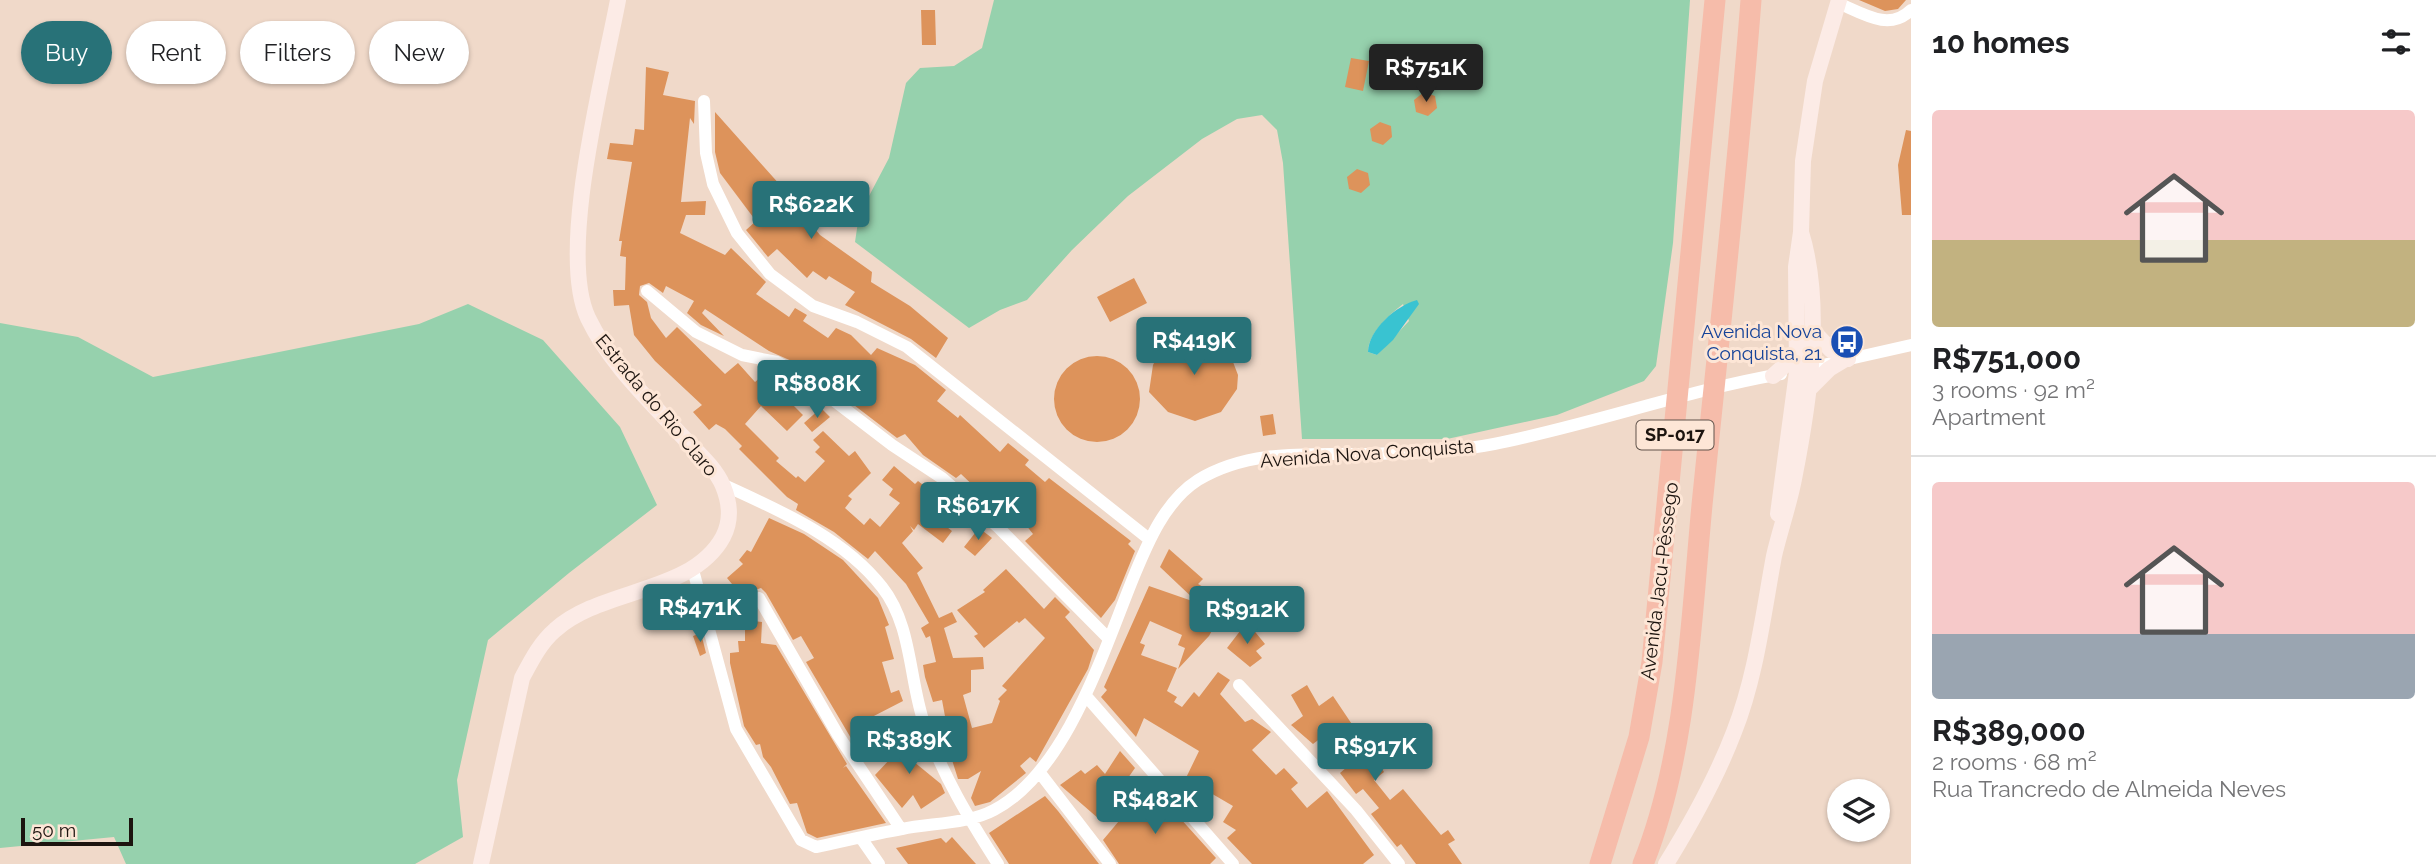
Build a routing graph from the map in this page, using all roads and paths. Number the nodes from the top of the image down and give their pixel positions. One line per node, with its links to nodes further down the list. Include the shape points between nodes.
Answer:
1 (618, 0): 16 (street, Estrada do Rio Claro, via 577,235 579,293 598,338 615,362)
2 (1715, 0): 34 (highway, Avenida Jacu-Pêssego / SP-017, via 1652,662 1639,737)
3 (1751, 0): 35 (highway, Avenida Jacu-Pêssego / SP-017, via 1676,738)
4 (1838, 1): 5 (street, via 1884,22 1900,19); 7 (street, via 1807,125)
5 (1911, 10)
6 (704, 101): 18 (street, via 706,153 713,184 737,233 770,275 813,306 907,347)
7 (1801, 232): 9 (street, via 1813,278); 11 (street)
8 (647, 291): 21 (street, via 696,332 742,355 777,362 797,373 942,478 999,528)
9 (1814, 332): 12 (street); 13 (street)
10 (1911, 345): 12 (street, Avenida Nova Conquista)
11 (1797, 354): 13 (street); 14 (street)
12 (1846, 359): 13 (street, Avenida Nova Conquista); 15 (street)
13 (1803, 370): 14 (street, Avenida Nova Conquista); 15 (street); 17 (street, via 1779,499)
14 (1772, 376): 18 (street, Avenida Nova Conquista, via 1490,445 1418,452 1310,453 1220,469 1177,498)
15 (1806, 392): 17 (street, via 1794,478)
16 (722, 484): 19 (street, Estrada do Rio Claro, via 730,505 728,522 713,551); 25 (street, via 789,515 852,558 881,586 896,608 923,720)
17 (1778, 537): 36 (street, via 1735,730 1695,817)
18 (1149, 540): 21 (street, Avenida Nova Conquista)
19 (693, 570): 27 (street, Avenida Nova Conquista, via 736,729 802,840 816,847); 28 (street, Estrada do Rio Claro, via 580,612 555,630 535,654 522,678)
20 (759, 598): 26 (street, via 838,735)
21 (1108, 638): 23 (street, Avenida Nova Conquista)
22 (1239, 685): 33 (street, via 1356,810)
23 (1086, 696): 24 (street, Avenida Nova Conquista); 32 (street)
24 (1040, 773): 25 (street, Avenida Nova Conquista, via 993,811); 31 (street)
25 (968, 818): 26 (street, Avenida Nova Conquista); 30 (street)
26 (901, 829): 27 (street, Avenida Nova Conquista)
27 (861, 838): 29 (street)
28 (481, 864)
29 (879, 864)
30 (998, 864)
31 (1110, 864)
32 (1233, 864)
33 (1399, 864)
34 (1600, 864)
35 (1643, 864)
36 (1665, 864)

